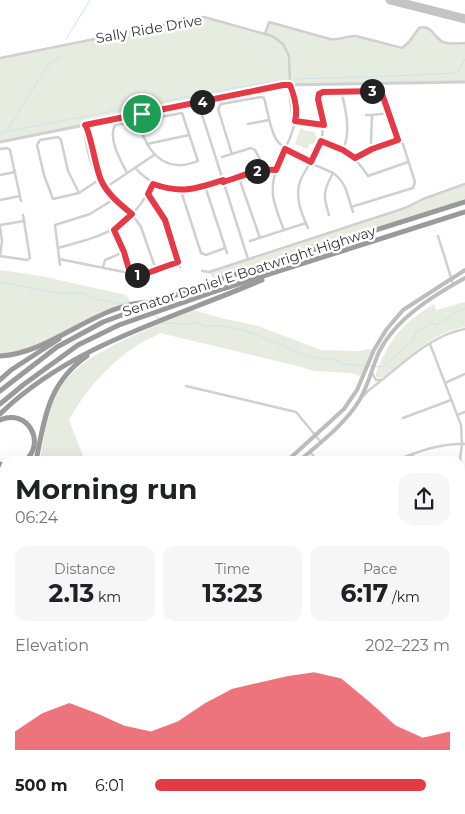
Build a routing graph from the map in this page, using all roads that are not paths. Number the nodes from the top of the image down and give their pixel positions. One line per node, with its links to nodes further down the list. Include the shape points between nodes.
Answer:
1 (265, 34): 2 (street, via 269,22 330,40 356,36 398,49 424,27 445,42); 3 (street, Sally Ride Drive, via 204,18); 5 (street, Sally Ride Drive, via 278,39 287,51)
2 (465, 43)
3 (0, 58)
4 (465, 82): 5 (street)
5 (290, 85): 7 (street); 13 (street, Sally Ride Drive)
6 (342, 93): 8 (street, via 381,91); 16 (street, via 319,94); 25 (street, via 348,123)
7 (198, 102): 15 (street); 41 (street)
8 (390, 114): 10 (street); 18 (street)
9 (366, 115): 10 (street)
10 (372, 115): 24 (street)
11 (269, 120): 14 (street); 23 (street, via 276,139); 26 (street, via 264,98 221,104 218,109)
12 (138, 121): 17 (street, via 182,113); 21 (street); 36 (street, via 113,128 118,154)
13 (295, 121): 16 (street); 23 (street, via 293,135)
14 (248, 124)
15 (85, 125): 20 (street); 40 (street, via 90,160)
16 (324, 125): 19 (street)
17 (189, 135): 21 (street); 27 (street, via 198,161 180,166 164,162)
18 (398, 140): 24 (street); 31 (street, via 403,144)
19 (321, 141): 25 (street); 30 (street)
20 (0, 142)
21 (147, 144): 27 (street)
22 (0, 149): 35 (street, via 10,150)
23 (285, 149): 30 (street); 34 (street)
24 (372, 149): 29 (street)
25 (343, 150): 29 (street)
26 (232, 154): 28 (street); 33 (street, via 251,148)
27 (154, 155): 32 (street)
28 (222, 157)
29 (355, 158): 31 (street, via 368,176)
30 (311, 162): 37 (street); 61 (street, via 298,190 298,201)
31 (408, 162): 54 (street, via 415,182 413,188)
32 (135, 168): 36 (street); 42 (street)
33 (265, 169): 34 (street); 39 (street)
34 (276, 170): 65 (street, via 271,184 273,204)
35 (15, 172): 38 (street); 49 (street)
36 (127, 173): 45 (street)
37 (333, 173): 54 (street, via 345,185); 59 (street, via 325,186 324,198)
38 (0, 175)
39 (239, 178): 41 (street); 67 (street)
40 (100, 179): 45 (street); 47 (street)
41 (223, 181): 44 (street); 75 (street)
42 (153, 184): 46 (street); 48 (street)
43 (465, 184): 75 (street, via 423,198 405,208)
44 (205, 186): 46 (street); 70 (street)
45 (105, 188): 50 (street)
46 (181, 190): 70 (street, via 201,254)
47 (79, 193): 47 (street, via 53,199 37,145 40,140 58,137 62,140 68,171)
48 (148, 194): 57 (street); 76 (street, via 165,220)
49 (20, 196): 51 (street); 52 (street)
50 (114, 199): 57 (street); 69 (street, via 90,214 56,224)
51 (0, 200)
52 (21, 201)
53 (465, 202): 88 (highway, Senator Daniel E Boatwright Highway)
54 (351, 207): 55 (street)
55 (353, 212)
56 (465, 212): 83 (highway, Senator Daniel E Boatwright Highway)
57 (132, 214): 64 (street); 80 (street, via 141,227)
58 (24, 215): 60 (street)
59 (329, 215)
60 (24, 221): 62 (street); 73 (street, via 30,259)
61 (306, 223): 63 (street); 65 (street)
62 (0, 226): 73 (street)
63 (308, 228)
64 (114, 230): 69 (street); 71 (street)
65 (284, 230): 67 (street)
66 (438, 236): 85 (street)
67 (260, 238): 68 (street)
68 (250, 241)
69 (58, 248): 74 (street)
70 (226, 248): 72 (street)
71 (124, 252): 78 (street, via 105,260); 84 (street)
72 (227, 253)
73 (0, 256)
74 (60, 259): 77 (street); 78 (street)
75 (248, 259): 82 (street, via 209,272)
76 (178, 262): 79 (street); 80 (street)
77 (60, 265)
78 (103, 267): 84 (street)
79 (180, 267)
80 (156, 270): 84 (street, via 139,276)
81 (465, 270): 85 (main road)
82 (202, 271)
83 (283, 271): 91 (highway); 103 (highway, Senator Daniel E Boatwright Highway, via 119,325 78,345)
84 (130, 273)
85 (451, 278): 87 (street); 109 (main road, via 404,310 386,330 357,390 344,409)
86 (465, 278): 87 (main road)
87 (453, 284): 94 (main road, via 407,316 391,333)
88 (157, 302): 89 (highway, via 132,304); 100 (highway, Senator Daniel E Boatwright Highway, via 104,322 57,347)
89 (91, 320): 93 (highway, via 23,352); 96 (highway, via 45,347)
90 (465, 329): 92 (street, via 444,334)
91 (110, 342): 105 (highway, via 53,372); 115 (highway, via 78,362 58,383 48,405)
92 (430, 344): 97 (street); 98 (street)
93 (0, 356)
94 (372, 372): 97 (street, via 376,380); 101 (main road)
95 (465, 374): 98 (street)
96 (0, 380)
97 (384, 380): 101 (street, via 368,390)
98 (445, 382): 102 (street)
99 (186, 386): 109 (street, via 296,412)
100 (0, 391)
101 (360, 400): 110 (main road, via 350,414)
102 (451, 400): 106 (street); 107 (street)
103 (0, 404)
104 (465, 412): 106 (street)
105 (0, 414)
106 (457, 415): 111 (street)
107 (403, 418)
108 (0, 420): 114 (highway, via 12,417 26,423 32,431 35,446)
109 (315, 435): 110 (street); 116 (main road)
110 (320, 441): 112 (main road)
111 (463, 444): 113 (street)
112 (310, 452): 117 (main road); 118 (street)
113 (412, 454): 119 (street)
114 (30, 456)
115 (37, 456)
116 (292, 456)
117 (306, 456)
118 (314, 456)
119 (407, 456)

